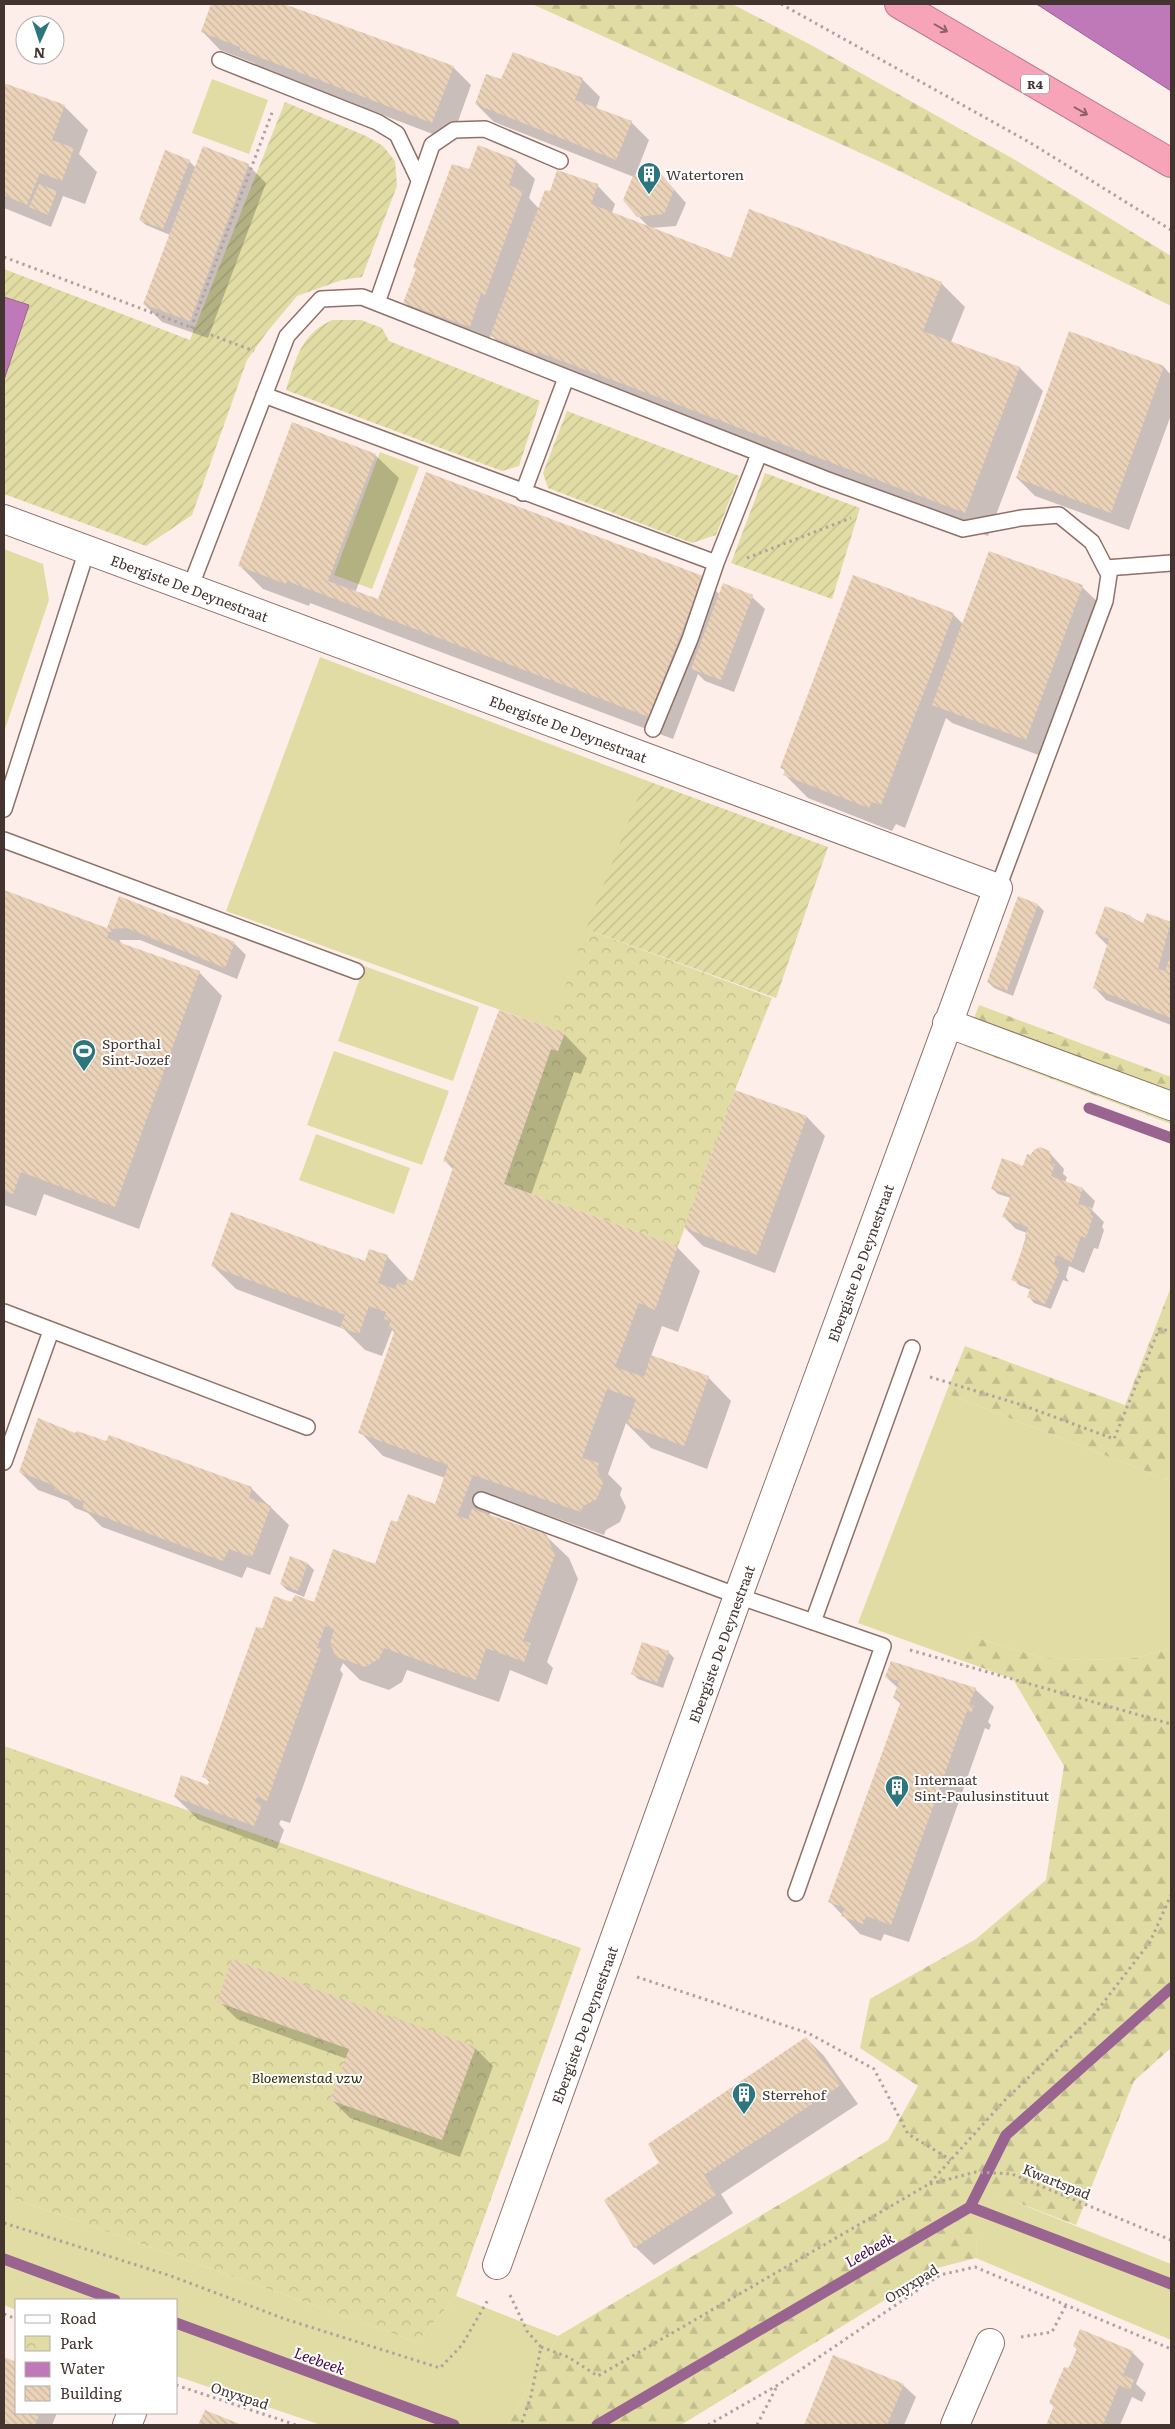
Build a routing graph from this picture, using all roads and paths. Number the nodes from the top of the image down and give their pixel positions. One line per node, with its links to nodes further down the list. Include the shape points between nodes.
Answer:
1 (781, 4): 8 (path, via 1029,142)
2 (899, 4): 6 (highway, R4, one-way to 6)
3 (220, 60): 4 (lane)
4 (282, 84): 7 (lane, via 377,122 397,134); 11 (path)
5 (560, 160): 7 (lane, via 485,129 454,130 432,144)
6 (1171, 163)
7 (419, 180): 10 (lane)
8 (1171, 230)
9 (4, 257): 11 (path)
10 (377, 303): 12 (lane, via 362,297 321,299 287,336); 13 (lane)
11 (191, 328): 12 (path)
12 (278, 359): 14 (lane)
13 (566, 378): 15 (lane); 16 (lane)
14 (264, 395): 16 (lane); 23 (lane)
15 (759, 454): 17 (lane); 20 (lane)
16 (523, 493): 20 (lane)
17 (874, 497): 20 (path, via 866,512 727,566); 22 (lane, via 963,529 1021,518 1059,515 1092,542)
18 (4, 519): 19 (street, Ebergiste De Deynestraat)
19 (87, 550): 23 (street, Ebergiste De Deynestraat); 25 (lane)
20 (716, 563): 24 (lane, via 690,639)
21 (1171, 563): 22 (lane)
22 (1106, 568): 27 (lane, via 1109,575 1105,601)
23 (190, 588): 27 (street, Ebergiste De Deynestraat)
24 (653, 729)
25 (4, 809)
26 (4, 840): 28 (lane)
27 (998, 888): 29 (street, Ebergiste De Deynestraat)
28 (356, 971)
29 (947, 1023): 30 (street); 39 (street, Ebergiste De Deynestraat)
30 (1171, 1106)
31 (4, 1312): 32 (lane)
32 (51, 1331): 36 (lane); 37 (lane)
33 (1171, 1331): 35 (path, via 1159,1328 1114,1439 1022,1405)
34 (912, 1348): 35 (lane)
35 (905, 1369): 40 (lane)
36 (307, 1427)
37 (4, 1462)
38 (481, 1500): 39 (lane)
39 (738, 1596): 40 (lane); 50 (street, Ebergiste De Deynestraat)
40 (813, 1622): 41 (lane)
41 (883, 1646): 42 (path, via 920,1652); 43 (lane)
42 (1171, 1724)
43 (796, 1893)
44 (1171, 1896): 46 (path, via 1150,1942 1093,2016 1005,2100)
45 (628, 1974): 46 (path, via 808,2033 874,2069 908,2134)
46 (951, 2160): 47 (path)
47 (929, 2184): 49 (path, Kwartspad, via 976,2172 1012,2174); 53 (path, via 598,2376 568,2356)
48 (4, 2223): 50 (path, via 440,2368 462,2345)
49 (1171, 2240)
50 (497, 2275): 53 (path, via 528,2331)
51 (1066, 2305): 52 (path, via 1052,2332); 54 (path, Onyxpad); 55 (path, Onyxpad, via 975,2267 940,2275)
52 (990, 2343): 61 (street)
53 (541, 2347): 58 (path, via 532,2396)
54 (1171, 2349)
55 (778, 2385): 59 (path, Onyxpad); 60 (path)
56 (178, 2386): 57 (path, Onyxpad)
57 (296, 2425)
58 (521, 2425)
59 (708, 2425)
60 (757, 2425)
61 (956, 2425)

